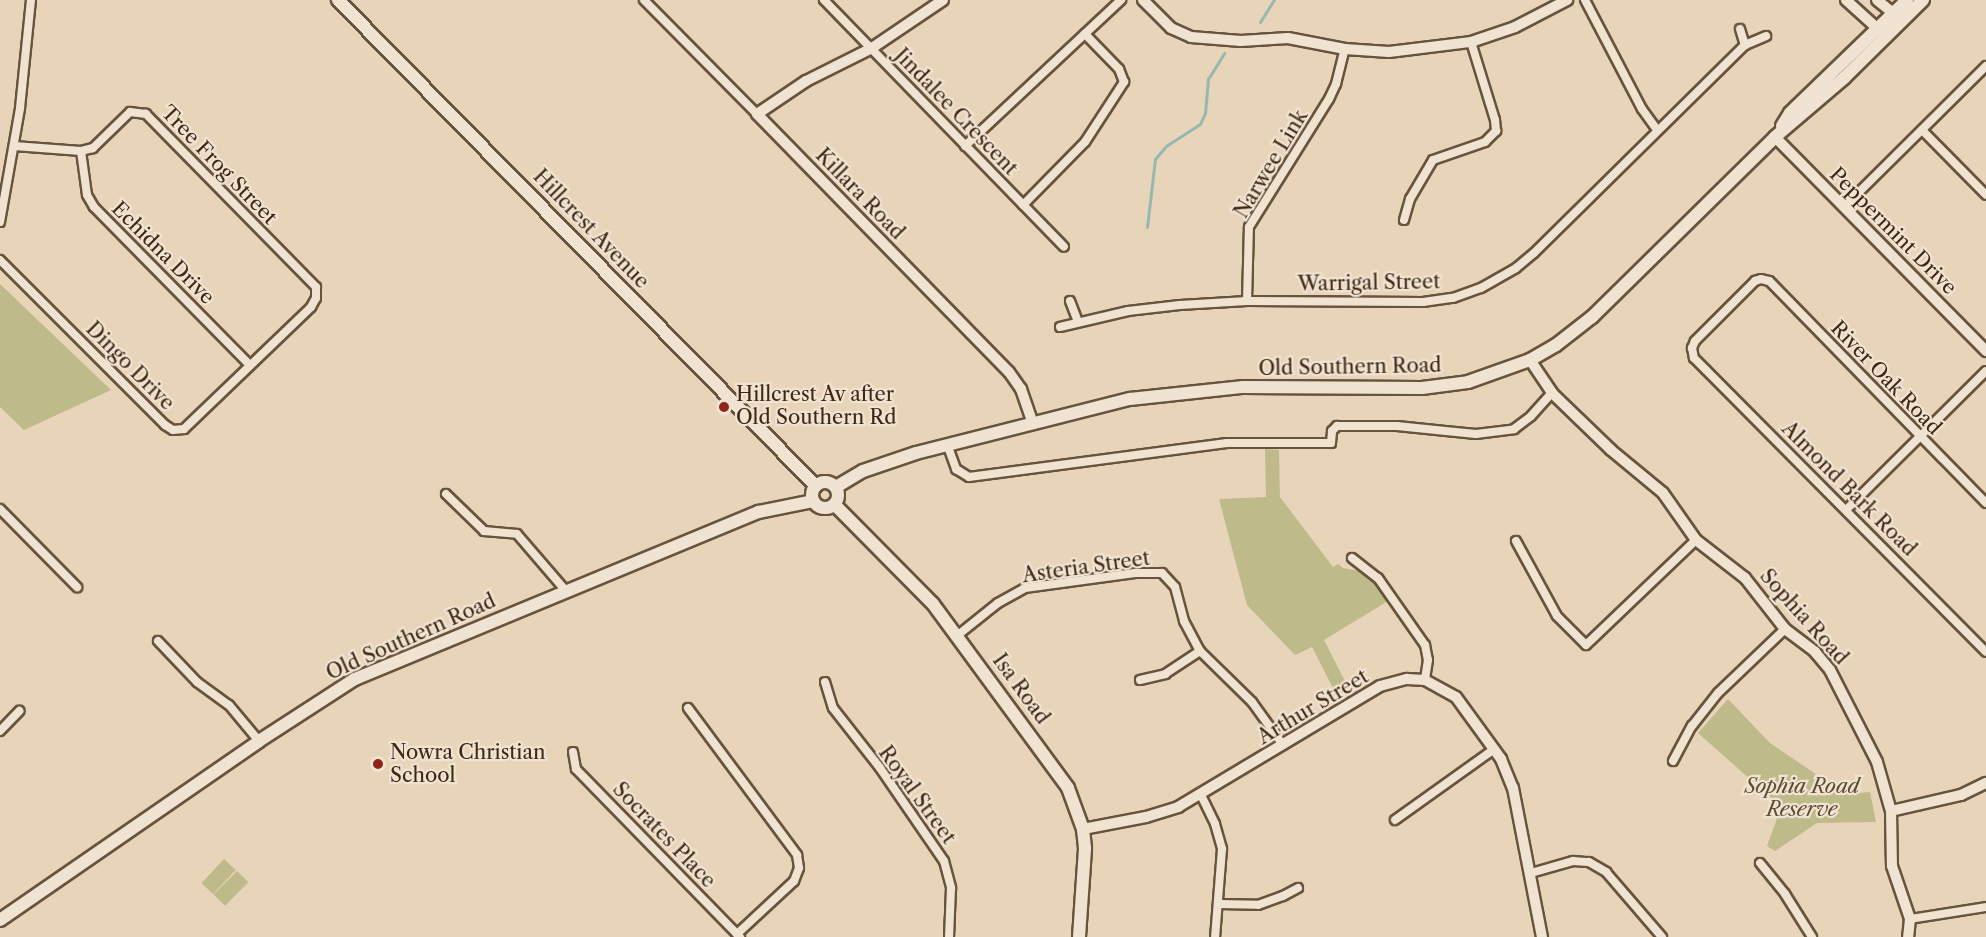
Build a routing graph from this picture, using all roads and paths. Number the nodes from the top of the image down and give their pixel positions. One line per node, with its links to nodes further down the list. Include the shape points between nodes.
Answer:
1 (31, 0): 28 (street)
2 (338, 0): 52 (main road, Hillcrest Avenue)
3 (644, 0): 24 (street, Killara Road)
4 (824, 0): 21 (street, Jindalee Crescent)
5 (943, 0): 21 (street)
6 (1120, 0): 17 (street)
7 (1143, 0): 22 (street, via 1171,28 1191,37 1241,41 1299,39)
8 (1567, 0): 19 (street, via 1515,27)
9 (1585, 0): 25 (street)
10 (1846, 0): 16 (street)
11 (1877, 0): 14 (street)
12 (1907, 0): 14 (main road, Old Southern Road)
13 (1923, 0): 14 (main road, Old Southern Road)
14 (1896, 20): 16 (main road, Old Southern Road); 27 (main road, Old Southern Road, via 1844,78)
15 (1740, 29): 20 (street)
16 (1878, 29): 27 (main road, Old Southern Road, via 1791,113)
17 (1085, 34): 29 (street); 32 (street, via 1119,69 1124,82 1085,142)
18 (1766, 36): 20 (street, Warrigal Street)
19 (1471, 42): 22 (street, via 1407,51); 34 (street, via 1496,131 1485,142 1435,158 1410,199)
20 (1745, 45): 25 (street, Warrigal Street)
21 (872, 48): 24 (street, via 806,81); 29 (street, Jindalee Crescent)
22 (1345, 49): 40 (street, Narwee Link, via 1329,99 1249,227)
23 (1986, 66): 26 (street)
24 (757, 114): 49 (street, Killara Road, via 1009,372 1021,389)
25 (1657, 130): 40 (street, Warrigal Street, via 1534,253 1481,288 1423,302)
26 (1922, 130): 31 (street); 33 (street)
27 (1775, 137): 33 (street, Peppermint Drive); 45 (main road, Old Southern Road, via 1592,317)
28 (14, 146): 30 (street); 35 (street)
29 (965, 146): 32 (street, Jindalee Crescent)
30 (81, 151): 38 (street, Tree Frog Street, via 93,148 130,112 146,114 316,287); 46 (street, Echidna Drive, via 87,195 94,207)
31 (1986, 195)
32 (1023, 205): 36 (street, Jindalee Crescent)
33 (1844, 207): 44 (street, Peppermint Drive)
34 (1404, 220)
35 (0, 222)
36 (1064, 247)
37 (0, 260): 46 (street, Dingo Drive, via 173,430 183,429)
38 (316, 296): 46 (street, Dingo Drive, via 311,307)
39 (1070, 301): 41 (street)
40 (1247, 301): 41 (street, Warrigal Street, via 1145,309)
41 (1078, 322): 42 (street, Warrigal Street)
42 (1060, 327)
43 (1692, 348): 50 (street, River Oak Road, via 1761,279 1769,281); 59 (street, Almond Bark Road, via 1706,370)
44 (1986, 351)
45 (1530, 360): 48 (street, Sophia Road); 49 (main road, Old Southern Road, via 1479,380 1448,386 1188,391 1130,399)
46 (249, 364)
47 (1986, 371): 50 (street)
48 (1552, 393): 51 (street, via 1514,429 1476,434 1396,426 1337,426 1332,431 1331,443 1227,443 969,477 956,469); 60 (street, Sophia Road, via 1668,498)
49 (1033, 424): 51 (main road, Old Southern Road)
50 (1920, 437): 56 (street, River Oak Road); 59 (street)
51 (947, 444): 53 (main road, Old Southern Road, via 863,471)
52 (816, 486): 53 (main road, via 826,482); 55 (main road)
53 (836, 487): 57 (main road, via 839,496)
54 (446, 494): 64 (street, via 484,531 517,534)
55 (813, 501): 57 (main road, via 823,508); 64 (main road, Old Southern Road, via 759,512)
56 (1986, 504)
57 (835, 505): 66 (main road, Isa Road, via 921,591)
58 (0, 509): 63 (street)
59 (1846, 510): 69 (street, Almond Bark Road)
60 (1696, 540): 61 (street, via 1586,645 1557,616); 65 (street, Sophia Road, via 1745,578)
61 (1516, 541)
62 (1352, 558): 71 (street, via 1378,578 1425,645)
63 (77, 587)
64 (566, 591): 76 (main road, Old Southern Road, via 355,679)
65 (1785, 629): 80 (street, via 1712,699); 83 (street, Sophia Road, via 1815,652 1834,677 1877,762)
66 (958, 636): 68 (street, Asteria Street, via 998,603 1025,588 1154,572 1172,581 1184,621); 85 (main road, Isa Road, via 1068,788)
67 (158, 641): 76 (street, via 197,682 229,705)
68 (1200, 651): 70 (street, via 1165,674); 77 (street, Asteria Street, via 1252,702)
69 (1986, 652)
70 (1140, 680)
71 (1425, 680): 77 (street, Arthur Street, via 1407,679 1380,687); 78 (street, via 1456,697)
72 (825, 682): 94 (street, Royal Street, via 833,708 944,861 951,888)
73 (688, 708): 93 (street, via 797,855 799,868 794,881)
74 (19, 711): 75 (street)
75 (0, 731)
76 (259, 741): 91 (main road, Old Southern Road)
77 (1283, 745): 82 (street, Arthur Street)
78 (1494, 749): 84 (street); 87 (street, via 1513,788)
79 (573, 752): 93 (street, Socrates Place, via 576,769)
80 (1672, 761)
81 (1986, 783): 83 (street, via 1951,798)
82 (1201, 795): 85 (street, Arthur Street, via 1163,812); 89 (street, via 1221,841)
83 (1891, 811): 92 (street, Sophia Road, via 1892,866)
84 (1395, 820)
85 (1083, 829): 95 (main road, Isa Road, via 1085,863)
86 (1760, 863): 99 (street)
87 (1531, 873): 97 (street); 98 (street, via 1574,861 1589,862 1606,872)
88 (1298, 888): 89 (street, via 1258,904)
89 (1219, 904): 96 (street)
90 (1986, 908): 92 (street)
91 (0, 920)
92 (1910, 920): 100 (street, Sophia Road)
93 (738, 936)
94 (949, 937)
95 (1079, 937)
96 (1215, 937)
97 (1542, 937)
98 (1662, 937)
99 (1812, 937)
100 (1908, 937)

